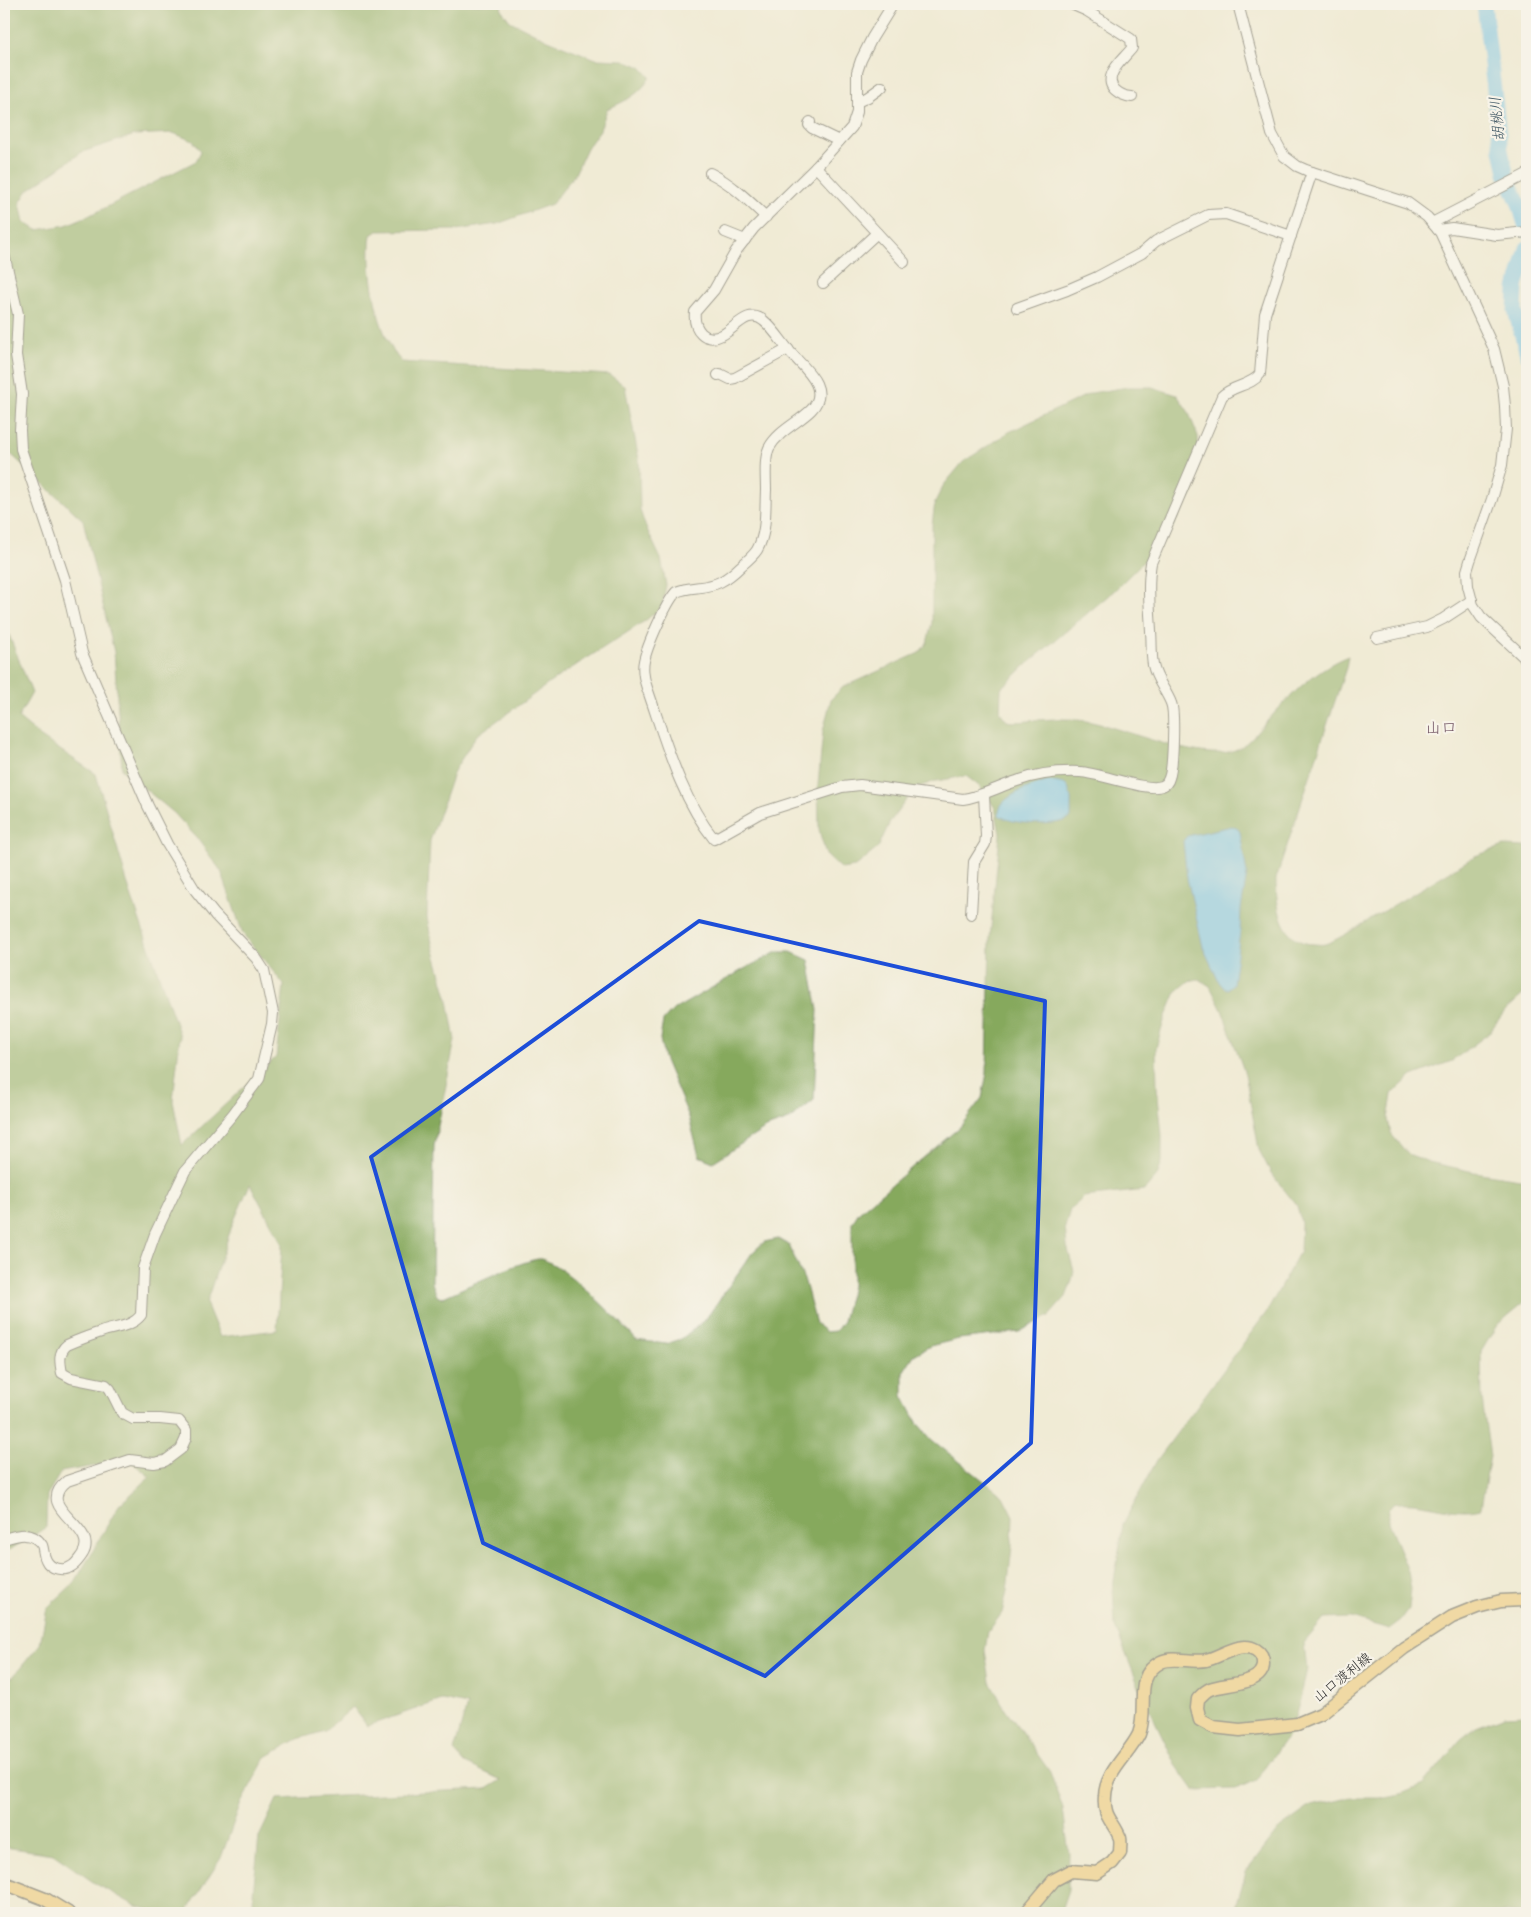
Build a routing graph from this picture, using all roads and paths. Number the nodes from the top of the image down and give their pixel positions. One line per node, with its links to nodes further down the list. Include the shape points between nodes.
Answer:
1 (893, 4): 7 (street, via 861,60 857,72)
2 (1071, 4): 4 (street)
3 (1238, 4): 11 (street, via 1272,134 1284,156)
4 (1089, 7): 6 (street, via 1131,39 1132,48 1112,74 1111,81 1118,94)
5 (882, 86): 7 (street)
6 (1132, 97)
7 (857, 102): 9 (street, via 855,121)
8 (810, 122): 9 (street, via 812,128)
9 (839, 142): 10 (street)
10 (816, 167): 14 (street); 18 (street)
11 (1312, 172): 15 (street, via 1408,203); 19 (street)
12 (710, 173): 14 (street, via 736,188)
13 (1527, 174): 15 (street)
14 (766, 217): 20 (street)
15 (1435, 227): 17 (street, via 1505,235); 27 (street, via 1492,343 1505,406 1502,465 1467,571)
16 (725, 232): 20 (street)
17 (1527, 232)
18 (877, 233): 22 (street); 23 (street)
19 (1291, 236): 24 (street, via 1226,214 1208,215 1156,240 1142,253 1097,277); 30 (street, via 1265,314 1260,374 1222,396 1151,563 1149,600 1153,662 1173,711 1169,780 1160,787 1152,788 1083,772 1056,772 1017,780)
20 (745, 240): 25 (street, via 714,290 695,312 695,325 702,334 711,338 726,333 744,319 760,318)
21 (4, 254): 32 (street, via 18,314 16,355 22,394 22,449 65,580 82,653 148,806 173,855 215,915 264,970 272,1024 259,1079 185,1171 155,1234 143,1268 141,1315 130,1324 66,1345 60,1353 62,1374 106,1385 122,1413 129,1418 179,1422 186,1430 182,1449 159,1463 130,1460 63,1484 58,1494 59,1507 83,1532 86,1542 84,1552 70,1568 53,1568 46,1560 41,1544 33,1537 18,1535)
22 (904, 262)
23 (823, 283)
24 (1017, 308)
25 (788, 349): 26 (street, via 735,378); 30 (street, via 813,376 818,397 815,406 769,449 764,524 757,549 735,572 720,582 676,592 668,602 645,658 647,688 680,781 705,829 714,839 760,813 842,787 860,785 963,799)
26 (718, 375)
27 (1472, 600): 28 (street, via 1427,627); 29 (street, via 1481,617)
28 (1377, 638)
29 (1527, 660)
30 (984, 795): 31 (street, via 986,836 974,862)
31 (971, 914)
32 (4, 1539)
33 (1527, 1602): 36 (main road, 山口渡利線, via 1501,1601 1452,1617 1404,1648 1321,1714 1297,1724 1240,1730 1213,1727 1200,1720 1198,1699 1208,1690 1250,1681 1259,1674 1262,1656 1256,1649 1242,1647 1205,1660 1162,1661 1146,1674 1142,1694 1144,1717 1138,1735 1110,1776 1104,1795 1105,1814 1121,1839 1120,1853 1096,1872 1071,1871 1054,1880)
34 (4, 1883): 35 (main road)
35 (68, 1913)
36 (1026, 1913)

